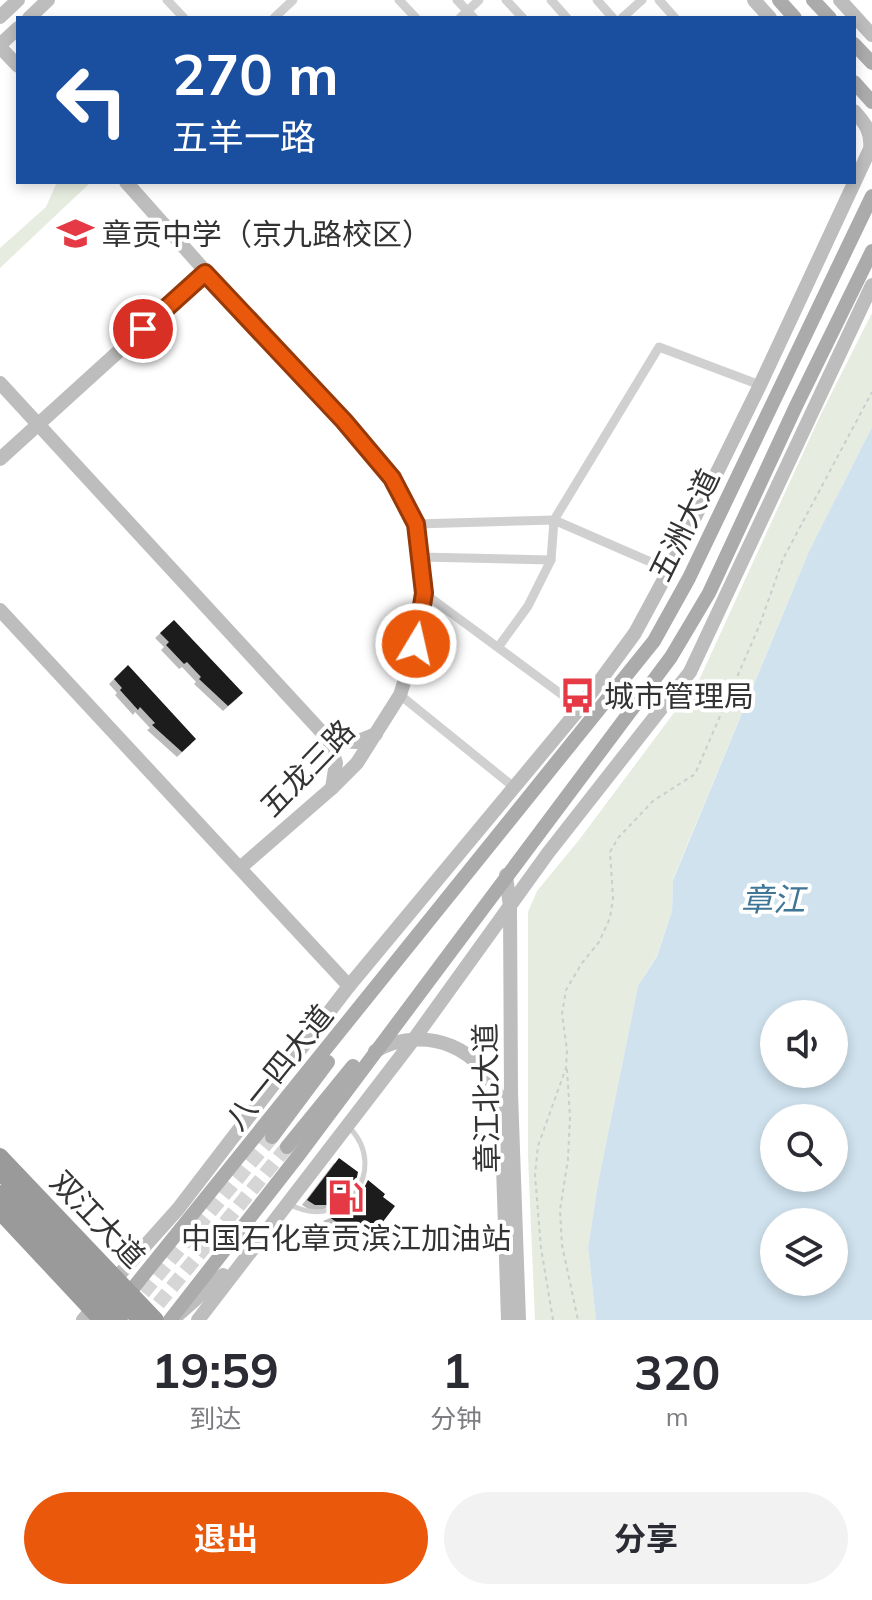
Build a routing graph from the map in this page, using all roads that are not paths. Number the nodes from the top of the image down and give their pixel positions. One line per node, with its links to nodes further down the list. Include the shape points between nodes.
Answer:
1 (18, 0): 31 (street)
2 (48, 0): 17 (street)
3 (167, 0): 18 (street)
4 (293, 0): 19 (street)
5 (399, 0): 20 (street)
6 (457, 0): 21 (street)
7 (479, 0): 21 (street)
8 (506, 0): 22 (street)
9 (551, 0): 23 (street)
10 (597, 0): 24 (street)
11 (642, 0): 25 (street)
12 (659, 0): 26 (street)
13 (754, 0): 27 (street)
14 (779, 0): 28 (main road)
15 (813, 0): 29 (main road)
16 (840, 0): 30 (street)
17 (31, 16)
18 (182, 16)
19 (276, 16)
20 (414, 16)
21 (467, 16)
22 (521, 16)
23 (565, 16)
24 (611, 16)
25 (624, 16)
26 (673, 16)
27 (768, 16)
28 (793, 16)
29 (828, 16)
30 (855, 16)
31 (0, 17)
32 (856, 18): 34 (street)
33 (16, 30): 35 (street)
34 (872, 35)
35 (0, 46): 36 (street)
36 (16, 64)
37 (856, 84): 38 (main road)
38 (872, 102)
39 (869, 128): 40 (street, via 870,149)
40 (856, 179)
41 (128, 184): 45 (street, 五龙三路)
42 (854, 184): 48 (street)
43 (872, 196): 65 (main road, 五洲大道, via 654,641)
44 (872, 251): 67 (main road, 五洲大道, via 709,593 671,657)
45 (205, 273): 49 (street); 52 (street, 五龙三路, via 392,478)
46 (872, 285): 68 (street, via 690,672)
47 (0, 383): 49 (street)
48 (760, 385): 51 (street, via 659,347); 55 (street)
49 (38, 424): 50 (street); 62 (street)
50 (0, 459)
51 (554, 520): 52 (street); 54 (street); 55 (street)
52 (416, 524): 53 (street, 五龙三路)
53 (420, 557): 54 (street); 56 (street, 五龙三路)
54 (551, 560): 58 (street, via 528,606)
55 (669, 570): 60 (street, via 635,633)
56 (424, 593): 58 (street); 59 (street, 五龙三路)
57 (0, 610): 66 (street)
58 (499, 646): 60 (street)
59 (400, 695): 61 (street, 五龙三路); 64 (street)
60 (580, 708): 64 (street)
61 (377, 734): 62 (street, via 356,742); 63 (street, 五龙三路)
62 (329, 740): 63 (street, via 336,763)
63 (332, 788): 66 (street, 五龙三路)
64 (515, 788): 69 (street)
65 (493, 845): 73 (main road); 83 (main road, 八一四大道)
66 (240, 868): 69 (street)
67 (506, 875): 68 (street, 章江北大道); 71 (main road); 74 (main road)
68 (510, 907): 70 (street); 91 (street, 章江北大道)
69 (349, 986): 79 (street)
70 (414, 1039): 71 (street); 72 (street); 90 (street, 章江北大道, via 441,1041 471,1057 493,1083 501,1104)
71 (374, 1052): 88 (main road)
72 (347, 1125): 78 (street); 78 (lane, via 362,1146 365,1163 354,1195 326,1211 302,1210)
73 (272, 1137)
74 (287, 1147)
75 (0, 1156): 82 (highway, 双江大道)
76 (0, 1172): 86 (highway, bridge)
77 (0, 1193): 85 (highway, bridge)
78 (287, 1202): 81 (street)
79 (178, 1209): 82 (street); 83 (street)
80 (0, 1212): 84 (highway)
81 (247, 1254): 88 (street); 89 (street)
82 (116, 1278): 83 (highway, 双江大道); 84 (street)
83 (130, 1293): 84 (main road, 八一四大道); 87 (highway, 双江大道)
84 (95, 1317)
85 (120, 1320)
86 (140, 1320)
87 (156, 1320)
88 (171, 1320)
89 (198, 1320)
90 (508, 1320)
91 (519, 1320)

